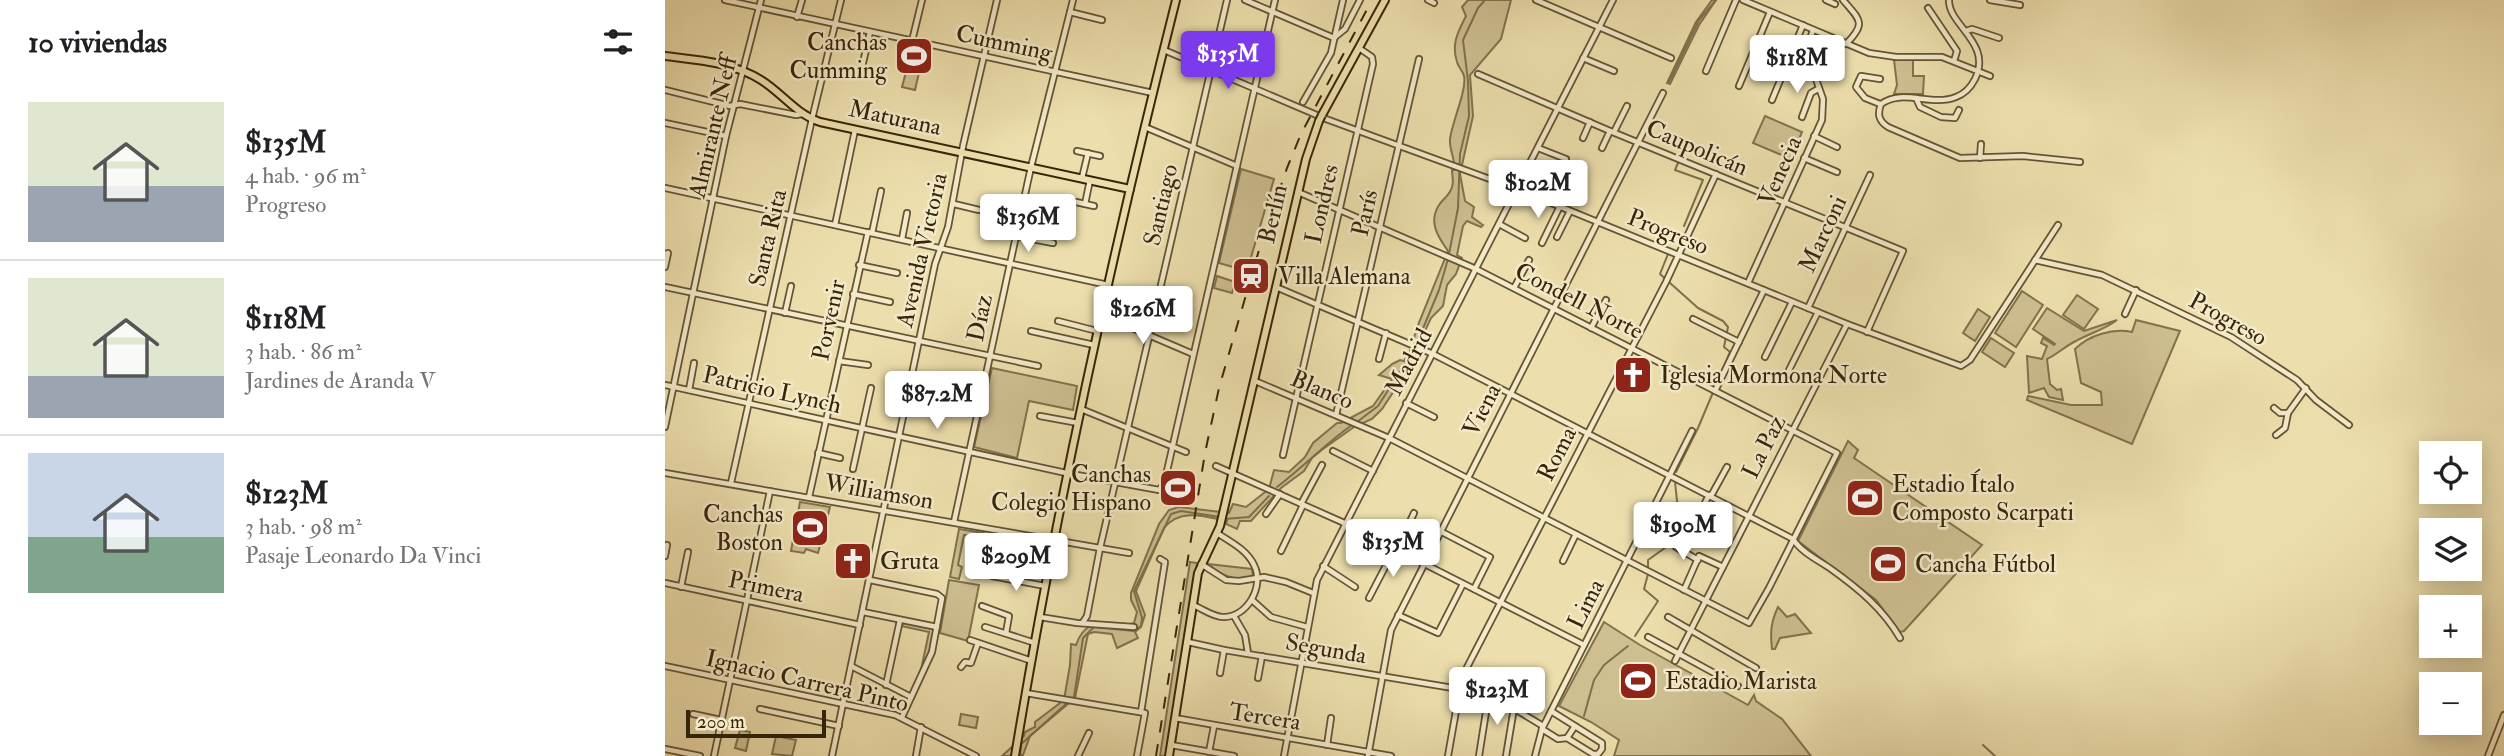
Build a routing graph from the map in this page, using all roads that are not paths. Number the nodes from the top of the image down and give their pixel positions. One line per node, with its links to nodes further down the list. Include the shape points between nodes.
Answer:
1 (725, 0): 30 (street, Cumming)
2 (761, 0): 30 (street, Almirante Neff)
3 (802, 0): 34 (street)
4 (841, 0): 36 (street, Santa Rita)
5 (922, 0): 44 (street)
6 (997, 0): 49 (street, Avenida Victoria)
7 (1073, 0): 31 (street, Díaz)
8 (1176, 0): 47 (main road)
9 (1227, 0): 54 (street, Santiago)
10 (1245, 0): 32 (street)
11 (1275, 0): 32 (street)
12 (1343, 0): 42 (street)
13 (1360, 0): 42 (street, via 1345,29)
14 (1385, 0): 46 (main road, Berlín)
15 (1428, 0): 25 (street)
16 (1536, 0): 38 (street)
17 (1613, 0): 38 (street, Madrid)
18 (1736, 0): 57 (street)
19 (1743, 0): 28 (street)
20 (1767, 0): 28 (street)
21 (1826, 0): 26 (street)
22 (1843, 0): 45 (street, via 1860,26)
23 (1949, 0): 40 (street)
24 (1990, 0): 27 (street)
25 (1434, 3)
26 (1835, 4)
27 (2020, 5)
28 (1761, 8): 33 (street)
29 (1928, 8): 53 (street, via 1957,51)
30 (759, 9): 34 (street, Cumming); 55 (street, Almirante Neff)
31 (1070, 12): 35 (street); 59 (street, Díaz)
32 (1273, 12): 42 (street); 65 (street)
33 (1770, 12): 37 (street); 64 (street)
34 (797, 17): 36 (street, Cumming)
35 (1102, 20)
36 (835, 25): 41 (street, Cumming); 80 (street, Santa Rita)
37 (1803, 26): 39 (street); 71 (street)
38 (1599, 27): 50 (street, Madrid); 51 (street)
39 (1813, 30): 45 (street); 66 (street, Venecia, via 1806,51)
40 (1966, 31): 43 (street); 58 (street, via 1978,54)
41 (870, 32): 44 (street, Cumming); 61 (street)
42 (1334, 38): 72 (street, via 1331,53)
43 (1999, 38)
44 (912, 41): 49 (street, Cumming)
45 (1846, 44): 53 (street, via 1877,55 1935,55)
46 (1359, 48): 85 (street, Londres, via 1372,57 1373,64); 115 (main road, Berlín, via 1321,118)
47 (1164, 50): 54 (street, Progreso); 68 (main road)
48 (665, 56): 55 (main road, Maturana)
49 (983, 56): 59 (street, Cumming); 98 (street, Avenida Victoria)
50 (1583, 58): 56 (street); 76 (street, Madrid)
51 (1671, 58)
52 (1419, 59): 92 (street, París)
53 (1954, 61): 58 (street)
54 (1211, 69): 65 (street, Progreso); 94 (street, Santiago)
55 (742, 70): 74 (street, Almirante Neff); 78 (main road, Maturana)
56 (1614, 71)
57 (1706, 71)
58 (1979, 71): 62 (street); 70 (street, via 1971,86 1954,98)
59 (1055, 72): 68 (street, Cumming); 106 (street, Díaz)
60 (1479, 74): 76 (street, Caupolicán)
61 (860, 76)
62 (1990, 76)
63 (1880, 79): 73 (street, via 1861,76 1856,87 1865,98)
64 (1739, 86)
65 (1255, 88): 85 (street, Progreso); 105 (street)
66 (1818, 89): 79 (street, via 1811,93); 88 (street, Venecia, via 1823,112)
67 (665, 90): 74 (street)
68 (1153, 93): 83 (main road)
69 (1664, 93): 90 (street, Viena)
70 (1916, 98): 73 (street, via 1899,97); 77 (street, via 1920,107 1945,118 1955,118)
71 (1772, 100)
72 (1303, 102)
73 (1881, 104): 102 (street, via 1880,121 1888,127 1960,158)
74 (734, 105): 78 (street); 87 (street, Almirante Neff)
75 (1627, 106): 86 (street)
76 (1558, 109): 81 (street, Caupolicán); 95 (street, Madrid)
77 (1959, 110)
78 (803, 114): 80 (main road, Maturana)
79 (1802, 117)
80 (812, 119): 84 (main road, Maturana); 127 (street, Santa Rita)
81 (1590, 122): 86 (street, Caupolicán); 89 (street)
82 (665, 123): 87 (street)
83 (1145, 127): 94 (street); 112 (main road)
84 (855, 129): 98 (main road, Maturana); 130 (street)
85 (1357, 131): 92 (street, Progreso); 124 (street, Londres)
86 (1612, 132): 90 (street, Caupolicán); 96 (street)
87 (726, 136): 116 (street, Almirante Neff)
88 (1814, 136): 93 (street); 101 (street, Venecia)
89 (1583, 138)
90 (1639, 142): 108 (street, Caupolicán); 128 (street, Viena)
91 (1981, 144): 102 (street)
92 (1398, 146): 113 (street, Progreso); 132 (street, París)
93 (1837, 147)
94 (1192, 148): 105 (street); 182 (street, Santiago)
95 (1538, 148): 103 (street); 113 (street, Madrid)
96 (1602, 148)
97 (1077, 150): 99 (street)
98 (962, 152): 106 (main road, Maturana); 119 (street, Avenida Victoria)
99 (1089, 153): 100 (street); 110 (street)
100 (1100, 156)
101 (1804, 158): 107 (street); 118 (street, Venecia)
102 (1980, 158): 104 (street, via 2023,156)
103 (1566, 159)
104 (2080, 162)
105 (1237, 166): 187 (street)
106 (1031, 167): 110 (main road, Maturana); 135 (street, Díaz)
107 (1836, 172)
108 (1716, 174): 118 (street, Caupolicán); 143 (street, Roma)
109 (1870, 175): 133 (street, Marconi)
110 (1086, 179): 112 (main road, Maturana); 120 (street)
111 (665, 188): 116 (street)
112 (1130, 189): 154 (main road)
113 (1517, 189): 122 (street, Progreso); 129 (street, Madrid)
114 (881, 191): 134 (street, Porvenir)
115 (1298, 192): 124 (street, Condell Norte); 155 (main road, Berlín)
116 (714, 199): 127 (street); 159 (street, Almirante Neff)
117 (1076, 202): 120 (street)
118 (1784, 203): 133 (street, Caupolicán); 151 (street, Venecia)
119 (954, 204): 123 (street); 141 (street, Avenida Victoria)
120 (1085, 204): 121 (street)
121 (1094, 206)
122 (1560, 206): 125 (street, Progreso); 140 (street)
123 (979, 210)
124 (1339, 210): 132 (street, Condell Norte); 164 (street, Londres)
125 (1570, 211): 128 (street, Progreso); 136 (street)
126 (907, 213): 138 (street)
127 (791, 214): 130 (street); 167 (street, Santa Rita)
128 (1597, 222): 143 (street, Progreso); 166 (street, Viena)
129 (1500, 224): 137 (street); 149 (street, Madrid)
130 (835, 225): 134 (street)
131 (2058, 225): 145 (street, Progreso)
132 (1380, 227): 149 (street, Condell Norte); 174 (street, París)
133 (1845, 228): 165 (street, Marconi); 180 (street, Caupolicán, via 1903,251)
134 (870, 232): 138 (street); 147 (street, Porvenir)
135 (1016, 236): 139 (street); 146 (street, Díaz)
136 (1557, 237)
137 (1525, 238)
138 (902, 239): 141 (street)
139 (1053, 243)
140 (1542, 243)
141 (941, 247): 146 (street); 183 (street, Avenida Victoria)
142 (665, 254): 148 (street)
143 (1676, 254): 151 (street, Progreso); 186 (street, Roma)
144 (1529, 260): 156 (street)
145 (2035, 260): 158 (street, Progreso, via 2090,270); 180 (street, Progreso, via 1967,364 1952,364)
146 (1010, 263): 154 (street); 189 (street, Díaz)
147 (859, 265): 150 (street); 160 (street, Porvenir)
148 (665, 267)
149 (1476, 269): 156 (street, Condell Norte); 188 (street, Madrid)
150 (897, 272)
151 (1748, 283): 157 (street, Progreso)
152 (665, 286): 159 (street)
153 (791, 286): 169 (street)
154 (1109, 286): 171 (main road)
155 (1276, 286): 164 (street); 197 (main road, Berlín)
156 (1514, 288): 166 (street, Condell Norte)
157 (1765, 290): 163 (street, Progreso); 184 (street)
158 (2136, 290): 170 (street); 201 (street, Progreso, via 2231,337)
159 (694, 293): 167 (street); 199 (street, Almirante Neff)
160 (853, 294): 162 (street); 176 (street, Porvenir)
161 (1606, 300): 177 (street)
162 (890, 302)
163 (1792, 302): 165 (street, Progreso); 190 (street)
164 (1317, 304): 174 (street); 205 (street, Londres)
165 (1808, 308): 168 (street, Progreso)
166 (1554, 309): 177 (street, Condell Norte); 204 (street, Viena)
167 (770, 310): 169 (street); 207 (street, Santa Rita)
168 (1818, 312): 175 (street, Progreso); 196 (street)
169 (785, 313): 176 (street)
170 (2125, 314)
171 (1102, 315): 179 (main road); 182 (street)
172 (1693, 319): 184 (street)
173 (1058, 321): 179 (street)
174 (1358, 321): 181 (street); 211 (street, París)
175 (1847, 324): 180 (street, Progreso); 220 (street, La Paz)
176 (846, 326): 183 (street); 192 (street, Porvenir)
177 (1591, 328): 186 (street, Condell Norte)
178 (1031, 331): 185 (street)
179 (1098, 332): 185 (main road)
180 (1867, 332)
181 (1386, 333): 188 (street); 191 (street)
182 (1150, 335): 187 (street); 219 (street, Santiago)
183 (919, 341): 189 (street); 224 (street, Avenida Victoria)
184 (1739, 342): 203 (street)
185 (1095, 346): 209 (main road)
186 (1631, 348): 203 (street, Condell Norte); 222 (street, Roma)
187 (1193, 354): 226 (street)
188 (1433, 354): 204 (street); 206 (street, Madrid)
189 (989, 356): 195 (street); 227 (street, Díaz)
190 (1765, 357)
191 (1379, 359)
192 (839, 360): 194 (street); 214 (street, Porvenir)
193 (695, 363): 202 (street)
194 (868, 365)
195 (1038, 366)
196 (1789, 370)
197 (1255, 381): 205 (street, Blanco); 240 (main road, Berlín)
198 (665, 385): 199 (street, Patricio Lynch)
199 (673, 386): 202 (street, Patricio Lynch); 217 (street, Almirante Neff)
200 (871, 388): 218 (street)
201 (2305, 388): 210 (street); 216 (street, Progreso)
202 (689, 390): 207 (street, Patricio Lynch)
203 (1713, 390): 220 (street, Condell Norte)
204 (1510, 394): 222 (street); 242 (street, Viena)
205 (1296, 398): 211 (street, Blanco); 231 (street, Londres)
206 (1406, 403): 213 (street); 225 (street, Madrid)
207 (749, 404): 214 (street, Patricio Lynch); 244 (street, Santa Rita)
208 (2274, 408): 210 (street)
209 (1081, 409): 215 (main road); 219 (street)
210 (2288, 413): 223 (street, via 2285,428)
211 (1336, 415): 225 (street, Blanco)
212 (1040, 416): 215 (street)
213 (1434, 417)
214 (825, 420): 218 (street, Patricio Lynch); 230 (street, Porvenir)
215 (1078, 423): 239 (main road)
216 (2349, 425)
217 (665, 427)
218 (862, 428): 224 (street, Patricio Lynch); 236 (street)
219 (1129, 429): 226 (street); 243 (street, Santiago)
220 (1793, 430): 253 (street, La Paz); 260 (street, Condell Norte, via 1837,453)
221 (1692, 431): 241 (street, Lima)
222 (1588, 433): 241 (street); 254 (street, Roma)
223 (2276, 435)
224 (899, 436): 227 (street, Patricio Lynch); 250 (street, Avenida Victoria)
225 (1389, 438): 237 (street, Madrid); 242 (street, Blanco)
226 (1172, 447): 228 (street); 243 (street, Patricio Lynch, via 1160,490)
227 (969, 451): 239 (street, Patricio Lynch); 255 (street, Díaz)
228 (1186, 452)
229 (1333, 452): 237 (street)
230 (818, 453): 232 (street); 248 (street, Porvenir)
231 (1283, 455)
232 (840, 458)
233 (1322, 465): 249 (street)
234 (1216, 467): 240 (street)
235 (1727, 467): 247 (street)
236 (853, 469)
237 (1373, 471): 256 (street, Madrid)
238 (665, 473): 244 (street, Williamson)
239 (1066, 473): 243 (street, Patricio Lynch); 261 (main road)
240 (1233, 473): 246 (street); 257 (main road, Berlín)
241 (1670, 476): 247 (street); 272 (street, Lima)
242 (1467, 477): 254 (street, Blanco); 258 (street, Viena)
243 (1116, 482): 263 (street, Santiago)
244 (731, 484): 245 (street, Williamson)
245 (770, 491): 248 (street, Williamson); 290 (street)
246 (1278, 494): 249 (street); 252 (street)
247 (1710, 496): 253 (street); 269 (street, via 1678,548)
248 (809, 498): 250 (street, Williamson)
249 (1302, 505): 256 (street); 265 (street)
250 (884, 510): 255 (street, Williamson); 279 (street, Avenida Victoria)
251 (1414, 513): 264 (street)
252 (1266, 514)
253 (1748, 516): 260 (street); 276 (street, La Paz)
254 (1544, 518): 259 (street, Blanco); 292 (street, Roma)
255 (954, 522): 261 (street, Williamson)
256 (1345, 523): 264 (street); 275 (street, Madrid)
257 (1219, 530): 274 (main road, Berlín); 278 (street, via 1247,555)
258 (1440, 531): 273 (street, Viena); 285 (street, via 1490,557)
259 (1576, 534): 271 (street); 272 (street, Blanco)
260 (1793, 539): 291 (street, Blanco, via 1749,623); 310 (street, via 1886,615)
261 (1053, 540): 263 (street, Williamson); 282 (main road)
262 (667, 545): 268 (street)
263 (1100, 548): 267 (street, Williamson); 301 (street, Santiago)
264 (1396, 548): 273 (street); 288 (street)
265 (1281, 551)
266 (688, 552): 283 (street)
267 (1129, 553)
268 (665, 556)
269 (1700, 558): 276 (street); 286 (street)
270 (1160, 559): 344 (street, via 1165,562)
271 (1563, 561)
272 (1627, 561): 286 (street, Blanco); 315 (street, Lima)
273 (1424, 563): 281 (street); 296 (street, Viena)
274 (1201, 564): 278 (street, via 1226,580); 293 (main road, Berlín)
275 (1323, 566): 284 (street); 287 (street, Madrid)
276 (1723, 567): 291 (street, La Paz)
277 (992, 576): 282 (street)
278 (1257, 577): 287 (street); 289 (street)
279 (869, 580): 295 (street, Avenida Victoria); 306 (street, via 941,596)
280 (665, 583): 283 (street, Primera)
281 (1463, 584): 285 (street); 296 (street, via 1437,633)
282 (1045, 586): 298 (main road)
283 (681, 587): 290 (street, Primera)
284 (1355, 587)
285 (1473, 589): 292 (street)
286 (1684, 590): 291 (street, Blanco)
287 (1313, 593): 305 (street, Madrid)
288 (1369, 598)
289 (1252, 600): 297 (street); 305 (street, via 1271,617)
290 (746, 601): 302 (street, Primera); 331 (street)
291 (1705, 601): 307 (street, La Paz)
292 (1501, 603): 315 (street); 329 (street, Roma)
293 (1193, 605): 297 (street, via 1215,616); 312 (main road, Berlín)
294 (982, 606): 308 (street, via 1009,616)
295 (863, 612): 300 (street); 302 (street, Avenida Victoria)
296 (1398, 615): 328 (street, Viena, via 1389,634)
297 (1234, 616): 318 (street, via 1245,635)
298 (1039, 617): 301 (street); 314 (main road)
299 (1668, 617): 307 (street)
300 (900, 620): 306 (street); 333 (street)
301 (1083, 622): 304 (street)
302 (860, 625): 324 (street, Avenida Victoria)
303 (985, 626): 308 (street)
304 (1134, 626)
305 (1307, 626): 322 (street, Madrid)
306 (937, 628): 338 (street, via 931,654)
307 (1691, 629): 317 (street, La Paz); 326 (street)
308 (1006, 633): 314 (street)
309 (1648, 637): 317 (street)
310 (1900, 638)
311 (969, 640): 313 (street)
312 (1188, 642): 316 (street, Segunda); 348 (main road, Berlín)
313 (978, 643): 320 (street); 325 (street, via 974,664 965,662)
314 (1035, 643): 320 (main road)
315 (1584, 645): 343 (street, Lima)
316 (1224, 650): 318 (street, Segunda); 327 (street)
317 (1679, 653): 321 (street, La Paz); 334 (street)
318 (1248, 654): 319 (street, Segunda)
319 (1262, 656): 322 (street, Segunda); 330 (street)
320 (1031, 661): 336 (main road)
321 (1675, 661)
322 (1300, 663): 328 (street, Segunda); 357 (street, Madrid)
323 (665, 666): 331 (street, Ignacio Carrera Pinto)
324 (851, 666): 333 (street); 340 (street, Avenida Victoria)
325 (961, 667)
326 (1756, 668)
327 (1220, 673)
328 (1381, 676): 335 (street, Segunda); 364 (street, Viena)
329 (1462, 677): 335 (street, Roma); 337 (street)
330 (1258, 678)
331 (730, 680): 340 (street, Ignacio Carrera Pinto); 350 (street)
332 (1537, 683): 339 (street, via 1514,672)
333 (886, 685): 338 (street)
334 (1738, 686)
335 (1459, 690): 378 (street, Roma)
336 (1026, 693): 344 (street); 371 (main road)
337 (1489, 693): 339 (street); 379 (street)
338 (911, 697): 347 (street)
339 (1498, 699): 341 (street)
340 (843, 703): 347 (street, Ignacio Carrera Pinto); 351 (street, Avenida Victoria)
341 (1514, 708): 355 (street); 380 (street)
342 (760, 709): 351 (street)
343 (1551, 711): 353 (street); 355 (street, Lima)
344 (1143, 713): 373 (street)
345 (693, 714): 350 (street)
346 (2504, 716): 382 (street)
347 (902, 717): 354 (street, Ignacio Carrera Pinto)
348 (1175, 718): 352 (street, Tercera); 359 (main road, Berlín)
349 (1331, 718): 360 (street)
350 (722, 720): 367 (street)
351 (839, 726): 368 (street, Avenida Victoria)
352 (1214, 726): 357 (street, Tercera); 362 (street)
353 (1575, 726): 358 (street); 358 (street, via 1602,743 1600,752 1593,754)
354 (921, 727): 363 (street, Ignacio Carrera Pinto); 369 (street)
355 (1542, 727): 358 (street, via 1558,739); 381 (street, Lima)
356 (1089, 733): 372 (street)
357 (1287, 738): 360 (street, Tercera); 376 (street, Madrid)
358 (1567, 738)
359 (1171, 745): 362 (street); 374 (main road, Berlín)
360 (1327, 745): 364 (street, Tercera)
361 (665, 749): 366 (street)
362 (1209, 752): 365 (street)
363 (968, 754): 370 (street, Ignacio Carrera Pinto)
364 (1368, 754): 377 (street, Tercera)
365 (1227, 755): 375 (street)
366 (700, 756)
367 (714, 756)
368 (832, 756)
369 (916, 756)
370 (976, 756)
371 (1015, 756)
372 (1077, 756)
373 (1137, 756)
374 (1169, 756)
375 (1234, 756)
376 (1284, 756)
377 (1391, 756)
378 (1448, 756)
379 (1479, 756)
380 (1506, 756)
381 (1535, 756)
382 (2488, 756)

